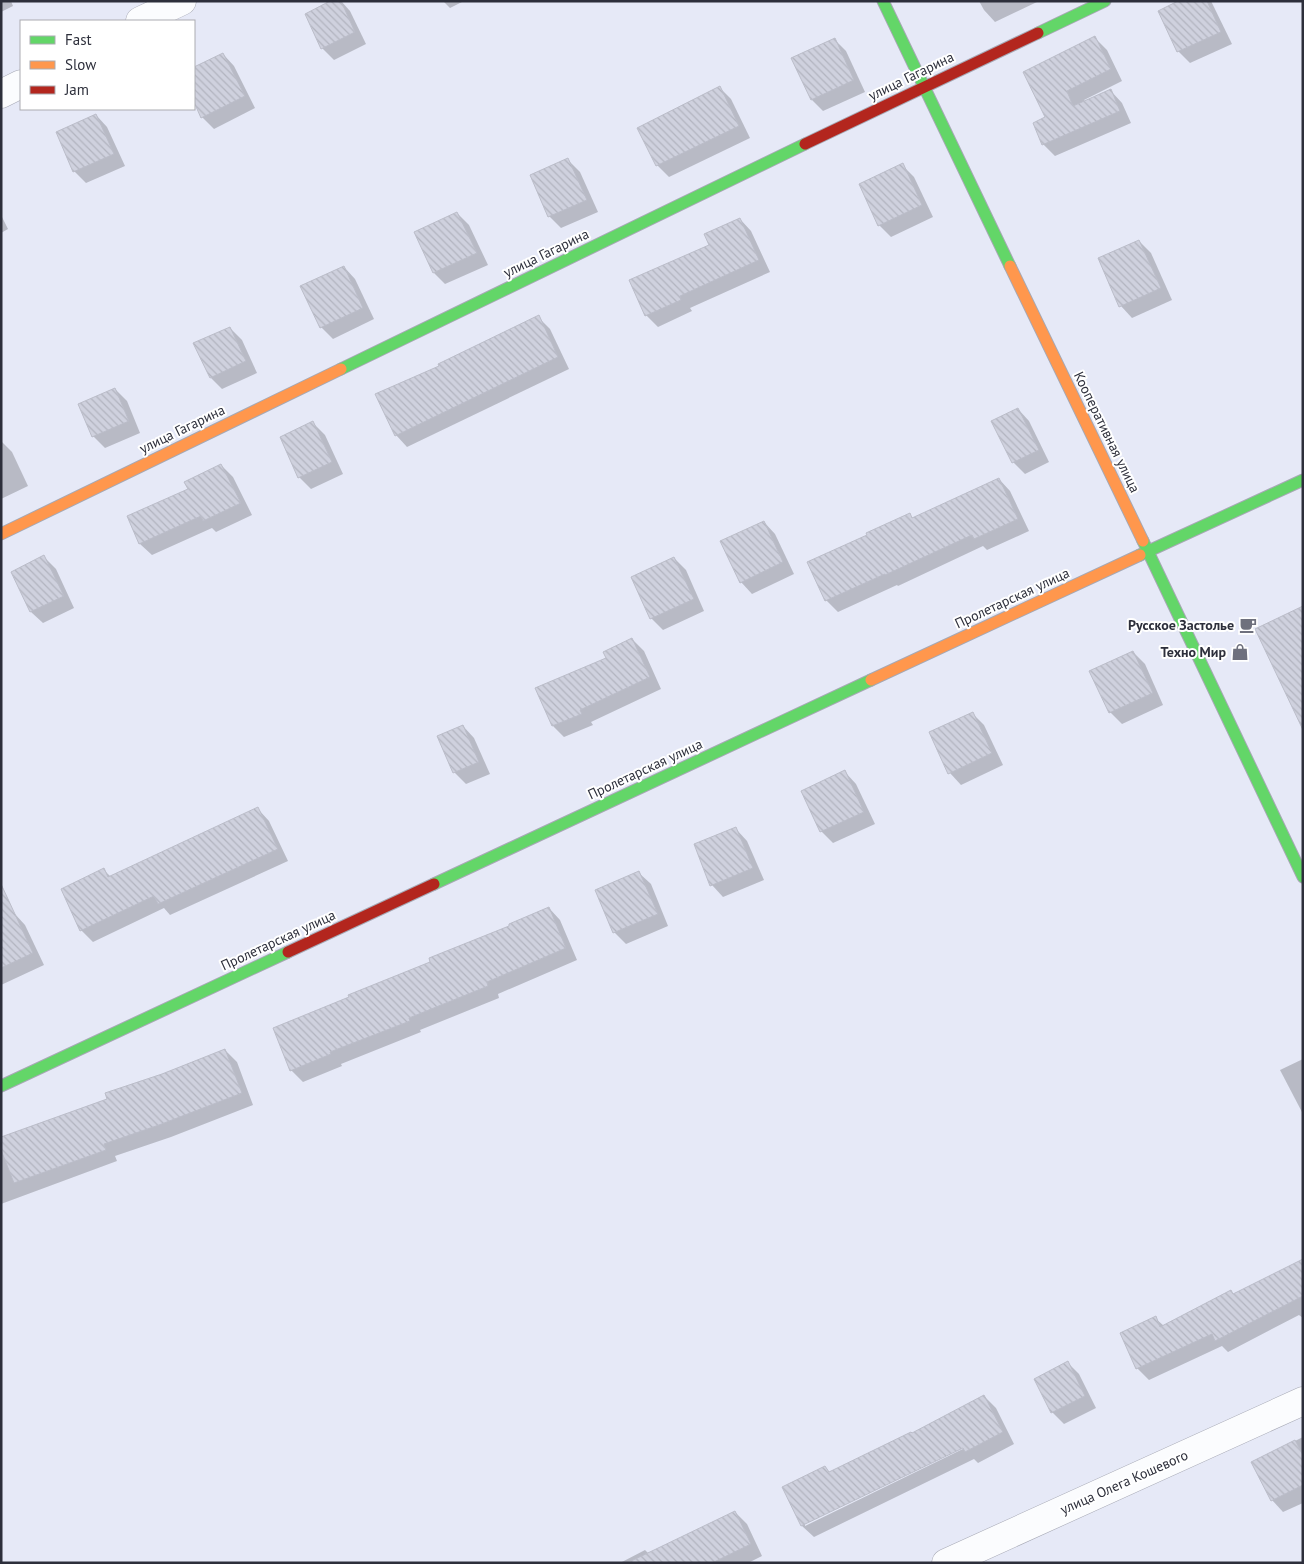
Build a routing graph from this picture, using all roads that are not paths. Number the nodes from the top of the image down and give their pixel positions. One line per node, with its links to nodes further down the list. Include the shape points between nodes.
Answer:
1 (182, 1): 4 (street)
2 (883, 1): 6 (street, Кооперативная улица)
3 (1105, 1): 6 (street, улица Гагарина)
4 (142, 20)
5 (20, 84): 7 (street)
6 (924, 86): 9 (street, улица Гагарина); 10 (street, Кооперативная улица)
7 (1, 94)
8 (1303, 480): 10 (street, Пролетарская улица)
9 (1, 534)
10 (1148, 551): 11 (street, Кооперативная улица); 12 (street, Пролетарская улица)
11 (1303, 877)
12 (1, 1086)
13 (1303, 1401): 14 (street, улица Олега Кошевого)
14 (946, 1563)

